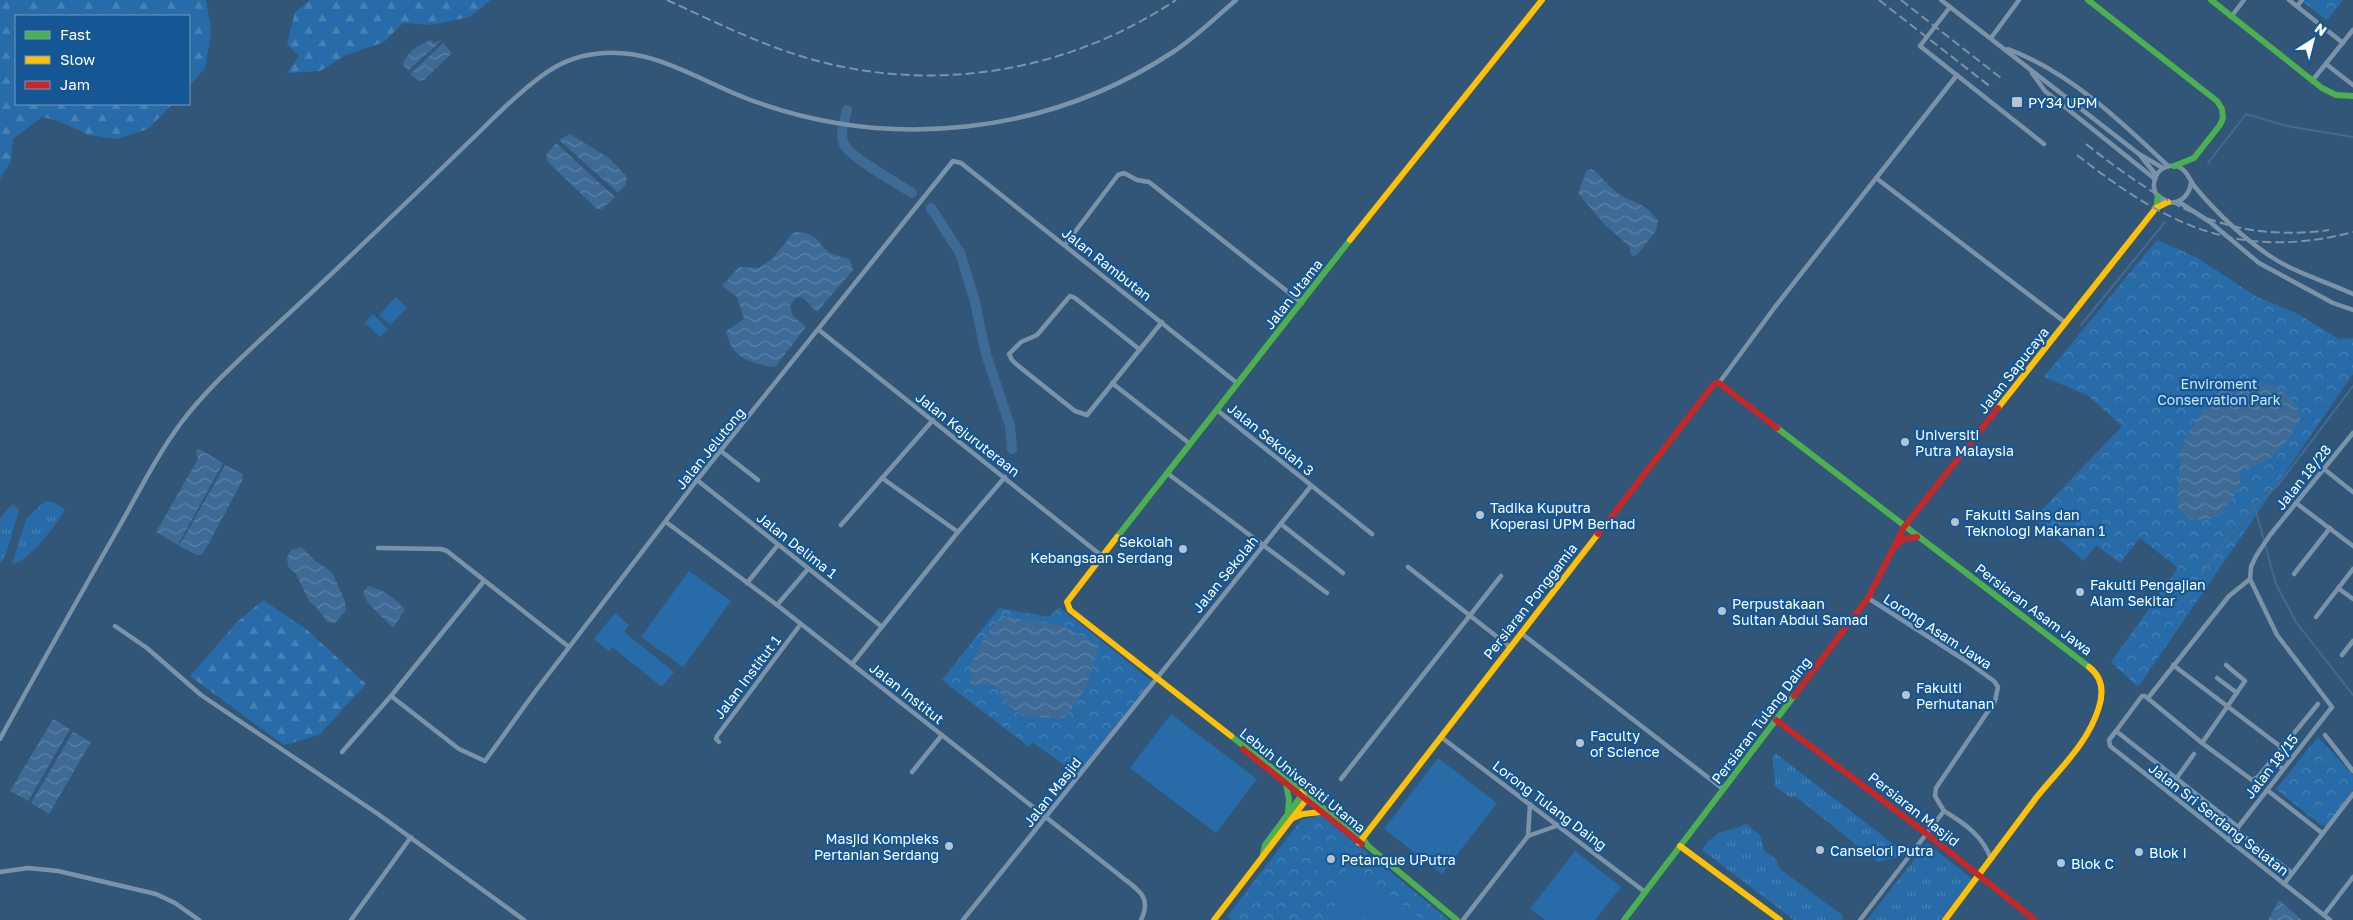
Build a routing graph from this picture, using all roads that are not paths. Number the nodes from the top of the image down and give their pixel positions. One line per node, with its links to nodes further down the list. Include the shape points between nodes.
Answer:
1 (1236, 0): 113 (street, via 1177,49 1128,78 1071,103 973,127 895,130 837,124 746,98 666,62 641,55 619,52 596,54 562,63 512,100 222,376 183,420 90,576)
2 (1542, 0): 36 (street, Jalan Utama)
3 (1941, 0): 11 (street)
4 (2020, 0): 14 (street)
5 (2088, 0): 26 (street, via 2217,101 2222,109 2222,121 2200,152 2186,163)
6 (2210, 0): 12 (street)
7 (2244, 0): 12 (street)
8 (2289, 0): 10 (street)
9 (2302, 0): 10 (street)
10 (2297, 6): 15 (street)
11 (1950, 7): 14 (street); 19 (street, via 1920,46)
12 (2231, 17): 20 (street)
13 (2353, 30): 15 (street)
14 (1991, 38): 16 (street)
15 (2343, 43): 18 (street)
16 (2004, 48): 17 (street); 26 (street, via 2035,59 2055,72 2128,128)
17 (2018, 59): 24 (street); 27 (street, via 2045,91)
18 (2326, 64): 20 (street); 21 (street)
19 (1957, 75): 23 (street); 28 (street)
20 (2312, 81): 22 (street, via 2331,94)
21 (2353, 85)
22 (2353, 96)
23 (2044, 144)
24 (2139, 154): 26 (street); 27 (street)
25 (961, 163): 34 (street, Jalan Rambutan); 40 (street, Jalan Jelutong, via 955,161 948,166)
26 (2168, 167): 27 (street); 29 (street, via 2185,171)
27 (2155, 177): 30 (street)
28 (1876, 178): 39 (street, Jalan Sapucaya); 44 (street)
29 (2191, 182): 32 (street, via 2188,194); 35 (street, via 2211,207 2270,256)
30 (2158, 196): 31 (street); 33 (street)
31 (2168, 202): 32 (street); 33 (street)
32 (2179, 202): 37 (street, via 2210,222 2259,263)
33 (2156, 208): 39 (street, Jalan Sapucaya)
34 (1065, 245): 36 (street, via 1118,175 1124,173 1149,182); 38 (street, Jalan Rambutan)
35 (2353, 294)
36 (1302, 303): 43 (street, Jalan Utama)
37 (2353, 310)
38 (1162, 322): 41 (street); 43 (street, Jalan Rambutan)
39 (2066, 323): 62 (street, Jalan Sapucaya)
40 (819, 330): 46 (street, Jalan Kejuruteraan); 49 (street, Jalan Jelutong)
41 (1139, 349): 42 (street); 42 (street, via 1070,296 1036,335 1021,342 1009,354 1016,364 1084,415 1090,412)
42 (1112, 383): 48 (street)
43 (1237, 383): 45 (street, Jalan Utama)
44 (1719, 383): 62 (street, Persiaran Asam Jawa); 92 (street, Persiaran Ponggamia, via 1714,384)
45 (1217, 410): 48 (street, Jalan Utama); 56 (street, Jalan Sekolah 3)
46 (933, 420): 52 (street, Jalan Kejuruteraan); 53 (street)
47 (2353, 433): 50 (street, Jalan 18/28)
48 (1190, 443): 51 (street, Jalan Utama)
49 (721, 451): 54 (street, Jalan Jelutong); 55 (street)
50 (2324, 469): 57 (street); 58 (street, Jalan 18/28)
51 (1166, 473): 68 (street); 72 (street, Jalan Utama)
52 (1004, 477): 64 (street); 72 (street, Jalan Kejuruteraan)
53 (882, 478): 61 (street); 64 (street)
54 (697, 480): 59 (street, Jalan Jelutong); 67 (street, Jalan Delima 1)
55 (758, 480)
56 (1311, 486): 60 (street, Jalan Sekolah); 65 (street, Jalan Sekolah 3)
57 (2353, 492)
58 (2296, 503): 63 (street); 79 (street, Jalan 18/28, via 2262,546 2251,567)
59 (666, 522): 81 (street, Jalan Institut); 94 (street, Jalan Jelutong)
60 (1281, 524): 68 (street, Jalan Sekolah); 76 (street)
61 (841, 525)
62 (1904, 527): 66 (street, Persiaran Asam Jawa); 70 (street, Persiaran Tulang Daing)
63 (2330, 528): 69 (street); 77 (street)
64 (958, 532): 91 (street)
65 (1372, 534)
66 (1916, 537): 70 (street, via 1903,539); 146 (street, Persiaran Asam Jawa, via 2097,673 2102,683 2099,705 2084,739)
67 (778, 545): 74 (street, Jalan Delima 1); 81 (street)
68 (1262, 545): 83 (street); 100 (street, Jalan Sekolah)
69 (2353, 546)
70 (1895, 547): 84 (street, Persiaran Tulang Daing)
71 (378, 548): 80 (street, via 441,549)
72 (1102, 556): 100 (street, Jalan Utama, via 1067,604 1070,610)
73 (1408, 567): 87 (street)
74 (808, 568): 86 (street); 91 (street, Jalan Delima 1)
75 (2353, 569): 82 (street)
76 (1344, 573)
77 (2294, 574)
78 (1501, 576): 87 (street)
79 (2250, 579): 98 (street, via 2229,596); 121 (street, Jalan 18/15, via 2277,635 2332,707)
80 (484, 581): 94 (street); 103 (street)
81 (748, 583): 86 (street, Jalan Institut)
82 (2338, 588): 85 (street); 88 (street)
83 (1327, 593)
84 (1868, 598): 107 (street, Persiaran Tulang Daing); 132 (street, Lorong Asam Jawa, via 1966,661 1998,687 1995,700 1936,788 1935,796)
85 (2353, 599)
86 (777, 605): 89 (street, Jalan Institut)
87 (1470, 616): 95 (street); 124 (street)
88 (2316, 617)
89 (800, 625): 97 (street, Jalan Institut); 114 (street, Jalan Institut 1, via 717,736)
90 (115, 626): 142 (street, via 147,648 201,695)
91 (882, 627): 97 (street)
92 (1521, 633): 95 (street, Persiaran Ponggamia); 127 (street)
93 (2353, 641): 96 (street)
94 (569, 647): 103 (street, Jalan Jelutong, via 485,761 459,749)
95 (1510, 647): 112 (street, Persiaran Ponggamia)
96 (2342, 656)
97 (852, 664): 110 (street, Jalan Institut)
98 (2173, 664): 104 (street); 106 (street)
99 (2226, 665): 102 (street, via 2245,679)
100 (1158, 677): 108 (street, Lebuh Universiti Utama); 135 (street, Jalan Masjid)
101 (2217, 678): 102 (street)
102 (2237, 693): 106 (street)
103 (391, 696): 117 (street)
104 (2146, 697): 109 (street, via 2142,696); 115 (street)
105 (2318, 704): 116 (street)
106 (2228, 707): 115 (street); 116 (street)
107 (1776, 720): 127 (street, Persiaran Tulang Daing); 139 (street, Persiaran Masjid)
108 (1223, 730): 120 (street, Lebuh Universiti Utama); 126 (street, Lebuh Universiti Utama)
109 (2116, 731): 125 (street); 143 (street, Jalan Sri Serdang Selatan, via 2109,740 2110,746)
110 (942, 735): 123 (street); 135 (street, Jalan Institut)
111 (2325, 735): 122 (street)
112 (1441, 737): 131 (street, Lorong Tulang Daing); 144 (street, Persiaran Ponggamia)
113 (0, 739)
114 (719, 742)
115 (2202, 743): 119 (street, via 2249,780 2258,777)
116 (2281, 747): 119 (street)
117 (342, 752)
118 (2194, 754): 125 (street)
119 (2271, 760): 121 (street)
120 (1270, 765): 130 (street); 136 (street, Lebuh Universiti Utama)
121 (2283, 769): 128 (street, Jalan 18/15)
122 (2353, 771)
123 (912, 772)
124 (1341, 779)
125 (2176, 779): 138 (street)
126 (1286, 784): 130 (street, Lebuh Universiti Utama); 134 (street)
127 (1723, 789): 145 (street, Persiaran Tulang Daing)
128 (2268, 790): 138 (street, Jalan 18/15); 140 (street)
129 (2353, 794): 140 (street)
130 (1304, 797): 133 (street, Lebuh Universiti Utama); 134 (street); 136 (street)
131 (1530, 804): 137 (street, Lorong Tulang Daing); 141 (street)
132 (1944, 811): 139 (street); 146 (street, via 1974,832 1985,844)
133 (1321, 812): 134 (street); 144 (street, Lebuh Universiti Utama)
134 (1291, 816): 159 (street, via 1270,849)
135 (1047, 817): 157 (street, Jalan Masjid); 158 (street, Jalan Institut, via 1145,899 1147,906)
136 (1337, 820): 144 (street, Lebuh Universiti Utama)
137 (1559, 825): 141 (street); 152 (street, Lorong Tulang Daing)
138 (2237, 828): 143 (street, Jalan 18/15); 148 (street)
139 (1927, 834): 149 (street, Persiaran Masjid); 164 (street)
140 (2322, 834): 148 (street)
141 (1528, 836): 161 (street)
142 (411, 837): 155 (street); 156 (street)
143 (2228, 840): 151 (street, Jalan Sri Serdang Selatan)
144 (1361, 841): 160 (street, Lebuh Universiti Utama)
145 (1680, 846): 152 (street, Persiaran Tulang Daing); 163 (street)
146 (1991, 859): 149 (street, Persiaran Asam Jawa)
147 (0, 872): 154 (street, via 28,868 58,871 156,894)
148 (2292, 873): 151 (street)
149 (1978, 877): 165 (street, Persiaran Asam Jawa); 166 (street, Persiaran Masjid)
150 (2353, 877): 153 (street)
151 (2284, 884): 153 (street, Jalan Sri Serdang Selatan)
152 (1645, 892): 162 (street, Persiaran Tulang Daing)
153 (2324, 915): 167 (street, Jalan Sri Serdang Selatan)
154 (199, 920)
155 (351, 920)
156 (524, 920)
157 (963, 920)
158 (1141, 920)
159 (1214, 920)
160 (1457, 920)
161 (1463, 920)
162 (1624, 920)
163 (1780, 920)
164 (1860, 920)
165 (1946, 920)
166 (2035, 920)
167 (2330, 920)

